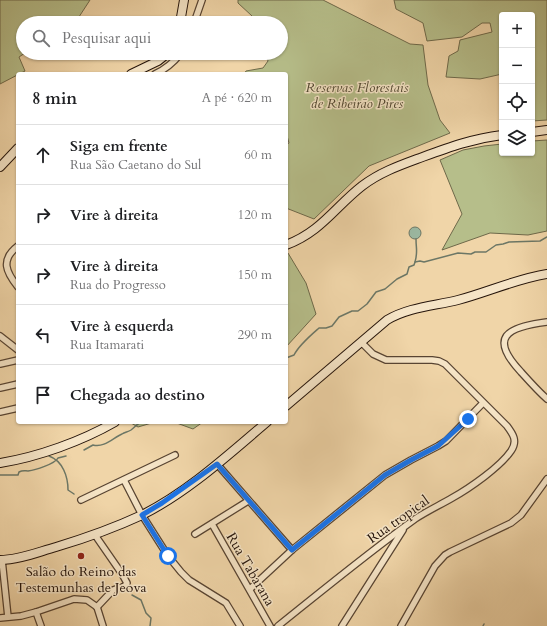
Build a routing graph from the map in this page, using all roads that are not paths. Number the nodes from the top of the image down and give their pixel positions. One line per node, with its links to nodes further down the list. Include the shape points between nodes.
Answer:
1 (184, 0): 3 (street)
2 (202, 0): 4 (street)
3 (181, 16)
4 (196, 16)
5 (159, 60): 7 (street)
6 (176, 60): 8 (street)
7 (135, 72)
8 (158, 72)
9 (547, 130): 10 (street)
10 (535, 132)
11 (499, 135): 14 (street, via 458,143 382,172 360,187 319,227 307,236)
12 (16, 150): 13 (street)
13 (0, 168)
14 (288, 244)
15 (16, 248): 17 (street, via 6,262)
16 (547, 274): 20 (street, via 524,278 459,300 399,314 387,320)
17 (16, 285)
18 (547, 322): 26 (street, via 522,327 504,339 510,361)
19 (0, 336): 21 (street)
20 (362, 342): 27 (street, via 373,354 386,360 439,361 450,368); 28 (street)
21 (16, 348)
22 (16, 360): 23 (street)
23 (0, 364)
24 (16, 384): 25 (street)
25 (0, 388)
26 (547, 399)
27 (483, 403): 42 (street, Rua tropical, via 513,434 515,442 512,451 469,487); 45 (street, via 446,440 385,475)
28 (288, 404)
29 (16, 408): 30 (street)
30 (0, 412)
31 (111, 424): 34 (street, via 82,438)
32 (265, 424): 35 (street)
33 (175, 455): 37 (street)
34 (0, 464)
35 (217, 464): 39 (street); 40 (street)
36 (547, 479): 58 (street, via 521,516 441,559)
37 (124, 480): 38 (street); 40 (street)
38 (81, 500)
39 (248, 501): 41 (street, Rua Tabarana); 45 (street)
40 (142, 515): 44 (street); 54 (street, via 181,572 189,580 226,603)
41 (212, 524): 43 (street, Rua Tabarana); 47 (street, Rua Tabarana)
42 (406, 526): 56 (street, Rua tropical); 57 (street)
43 (194, 534)
44 (95, 535): 46 (street, via 18,558); 48 (street, via 127,584 113,590)
45 (292, 550): 47 (street)
46 (1, 560): 51 (street)
47 (250, 589): 55 (street, Rua Tabarana)
48 (97, 607): 49 (street, via 79,598); 53 (street)
49 (36, 612): 51 (street); 52 (street)
50 (0, 618): 51 (street)
51 (8, 618)
52 (41, 626)
53 (103, 626)
54 (240, 626)
55 (270, 626)
56 (278, 626)
57 (342, 626)
58 (401, 626)

